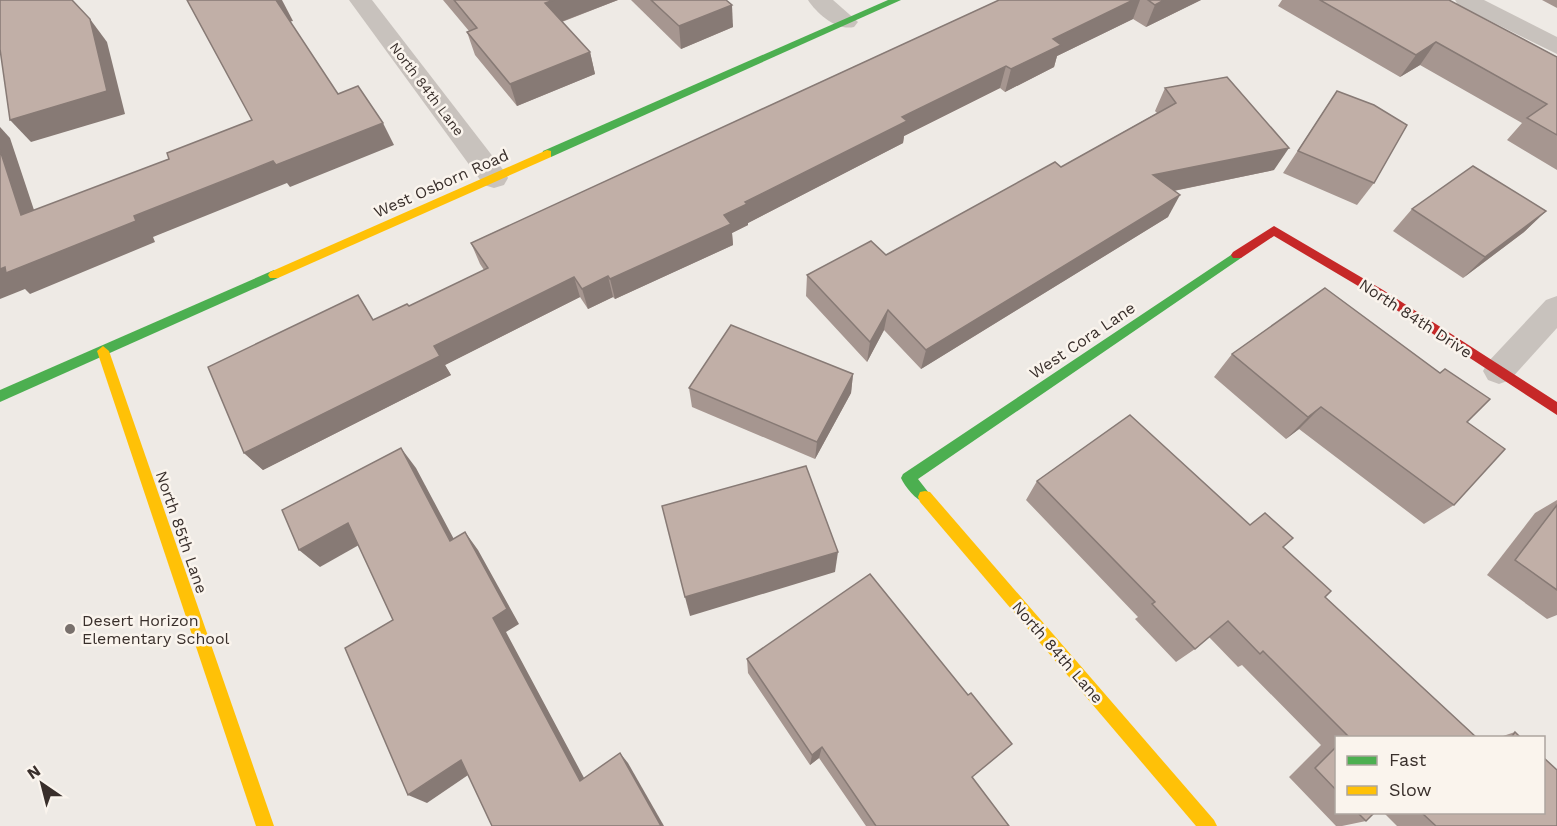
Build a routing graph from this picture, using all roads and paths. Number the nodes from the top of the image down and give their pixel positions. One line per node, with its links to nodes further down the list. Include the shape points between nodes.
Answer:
1 (360, 0): 7 (street, North 84th Lane)
2 (819, 0): 5 (street)
3 (896, 0): 5 (street, West Osborn Road)
4 (1466, 0): 6 (street)
5 (846, 22): 7 (street, West Osborn Road)
6 (1557, 47)
7 (494, 178): 10 (street, West Osborn Road)
8 (1274, 230): 11 (street, North 84th Drive); 14 (street, West Cora Lane)
9 (1557, 308): 11 (street)
10 (103, 351): 12 (street, West Osborn Road); 15 (street, North 85th Lane)
11 (1499, 371): 13 (street, North 84th Drive)
12 (0, 396)
13 (1557, 409)
14 (909, 478): 16 (street, North 84th Lane)
15 (265, 826)
16 (1208, 826)

